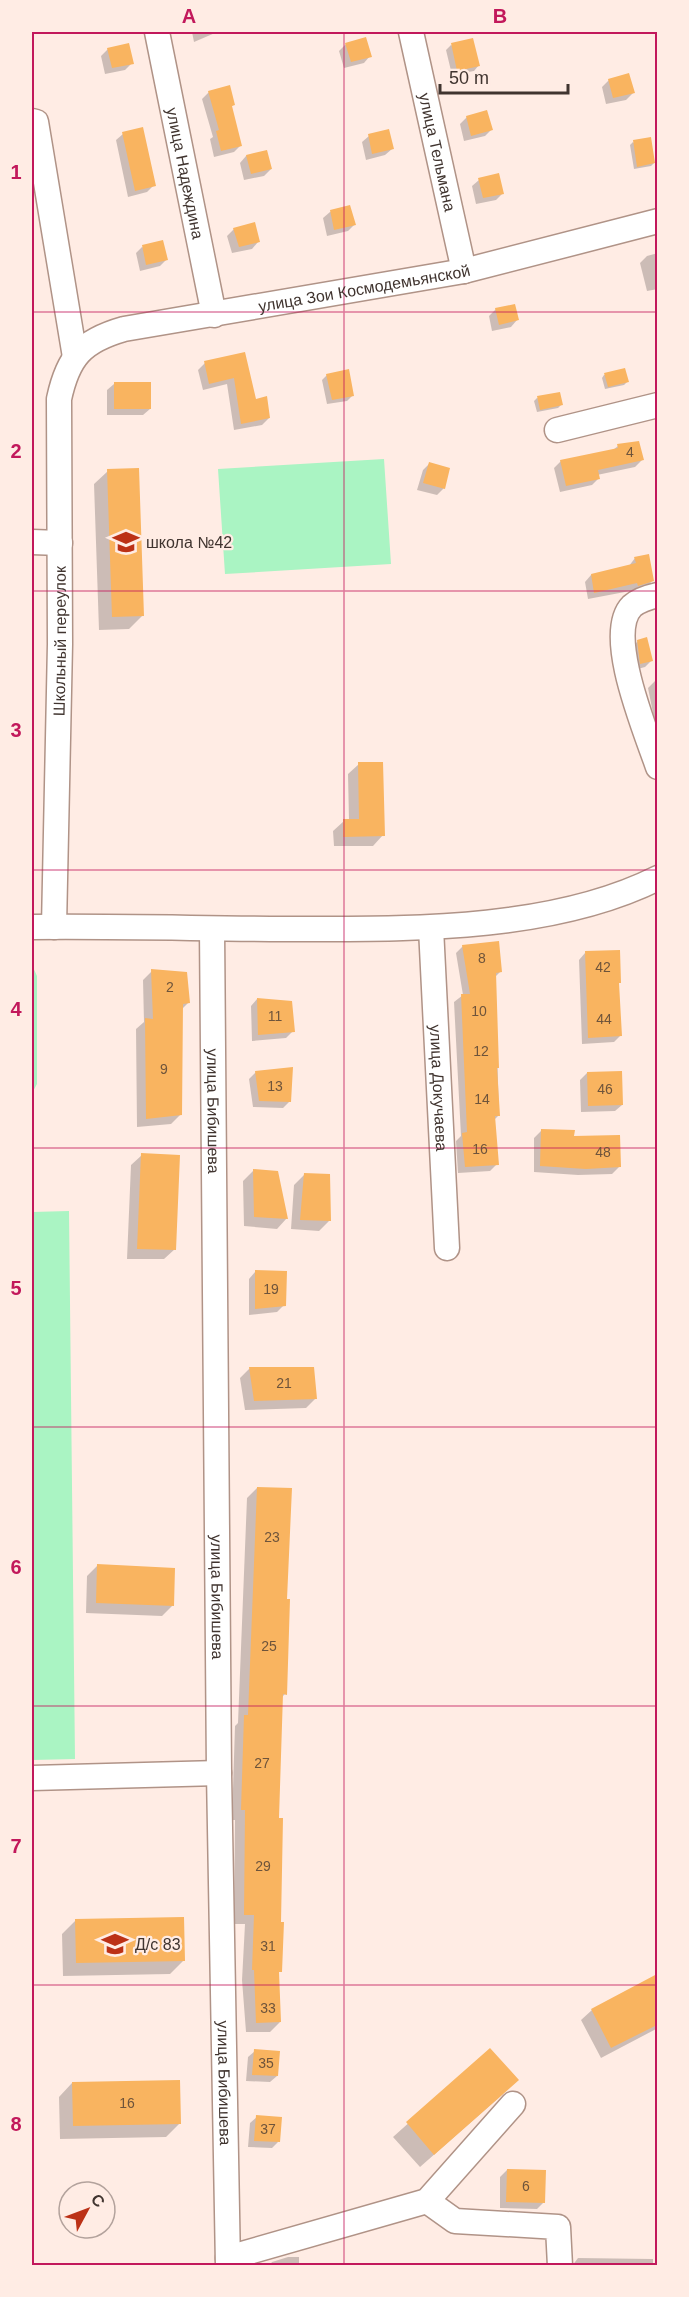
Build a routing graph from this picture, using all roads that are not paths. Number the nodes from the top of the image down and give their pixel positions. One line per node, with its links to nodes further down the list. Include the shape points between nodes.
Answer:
1 (157, 32): 6 (street, улица Надеждина)
2 (411, 32): 5 (street, улица Тельмана)
3 (32, 121): 7 (street, via 36,122)
4 (657, 221): 5 (street, улица Зои Космодемьянской)
5 (464, 271): 6 (street, улица Зои Космодемьянской)
6 (214, 315): 7 (street, улица Зои Космодемьянской, via 112,332)
7 (75, 357): 11 (street, Школьный переулок, via 59,399)
8 (657, 405): 9 (street)
9 (557, 430)
10 (32, 542): 11 (street)
11 (60, 543): 15 (street, Школьный переулок, via 60,644)
12 (657, 595): 13 (street, via 633,606 621,632 626,671)
13 (657, 767)
14 (657, 878): 16 (street, via 628,893 549,914)
15 (43, 927): 17 (street)
16 (431, 928): 17 (street); 18 (street, улица Докучаева)
17 (212, 929): 19 (street, улица Бибишева)
18 (447, 1248)
19 (219, 1773): 20 (street); 23 (street, улица Бибишева)
20 (32, 1778)
21 (513, 2104): 22 (street)
22 (427, 2201): 23 (street); 24 (street, via 455,2221 558,2227)
23 (228, 2262)
24 (560, 2265)

